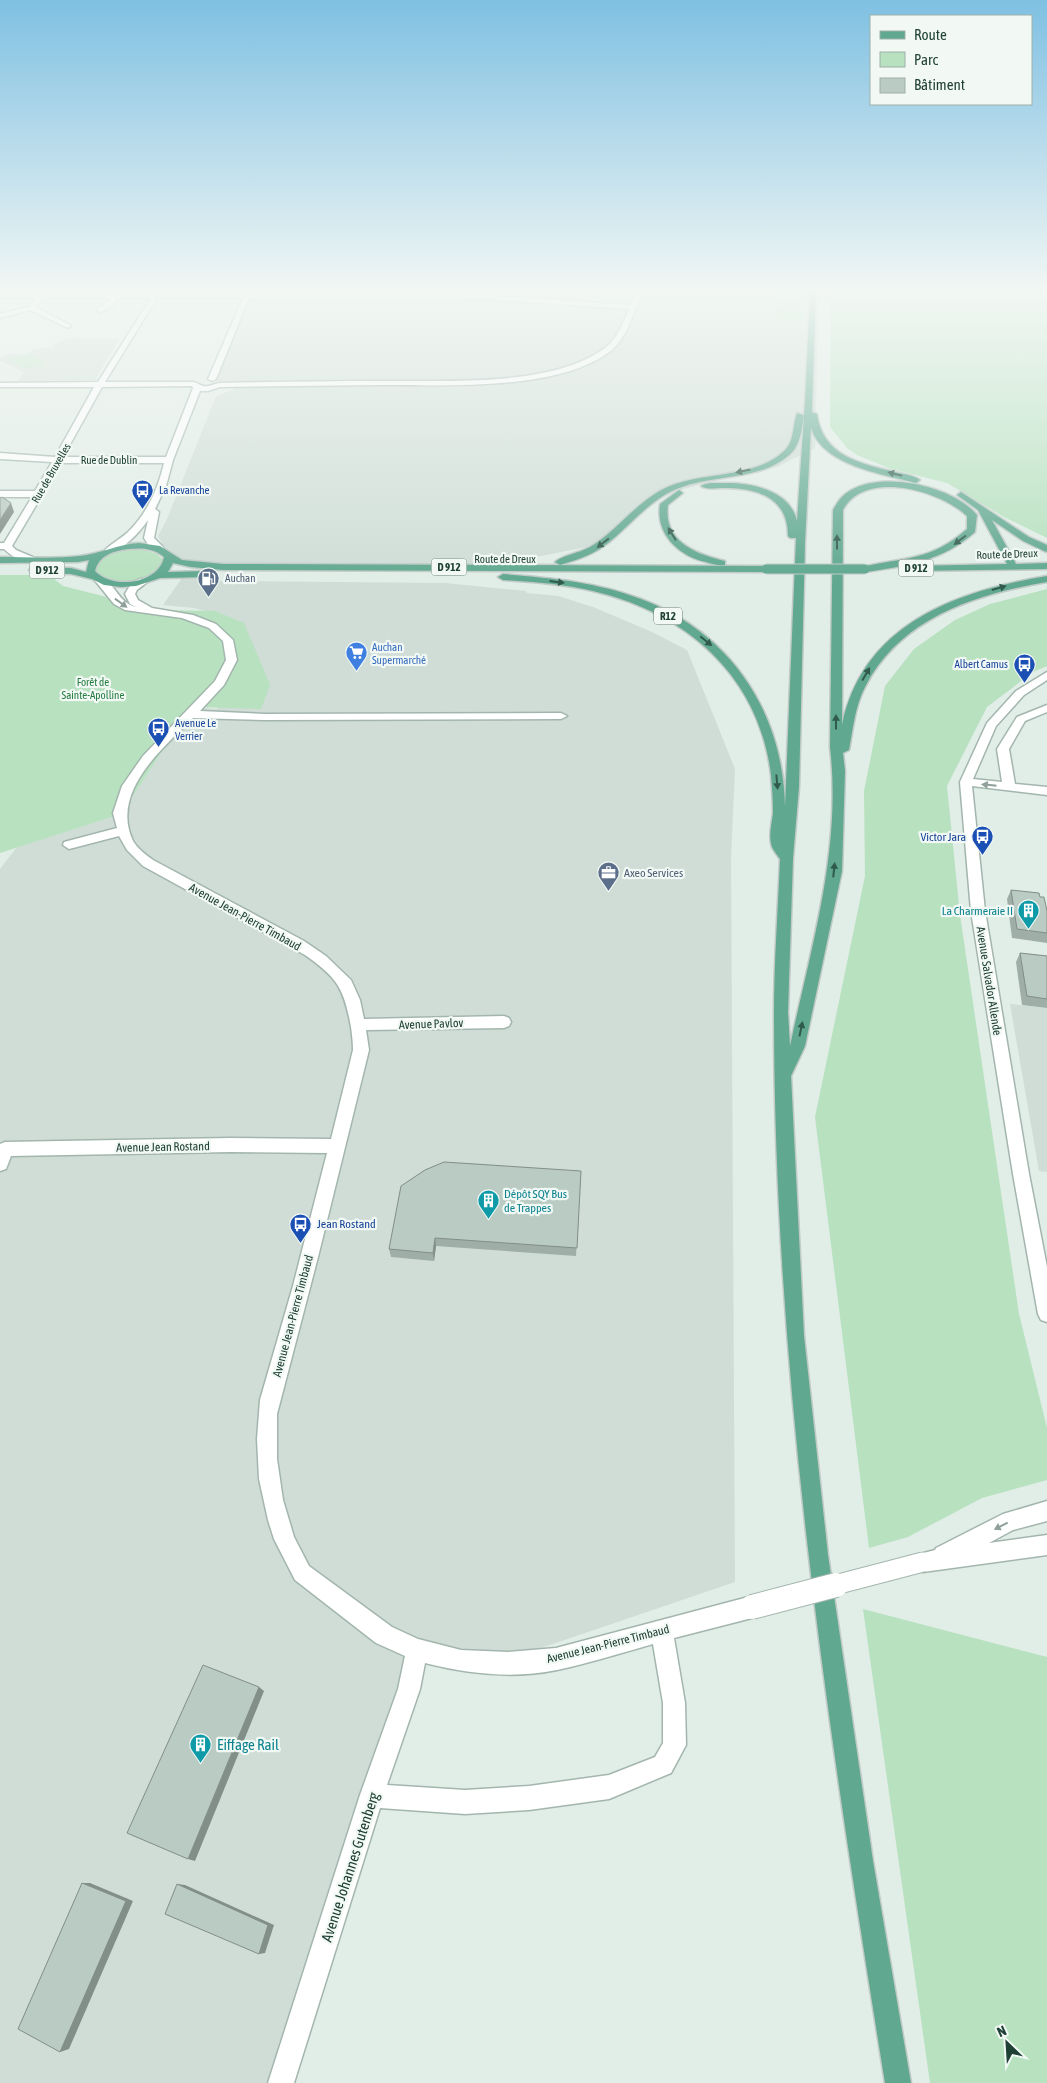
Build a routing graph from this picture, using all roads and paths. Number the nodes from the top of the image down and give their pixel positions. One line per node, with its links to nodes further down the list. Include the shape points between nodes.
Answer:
1 (99, 387): 11 (street, Rue de Bruxelles)
2 (196, 387): 12 (street)
3 (201, 387): 7 (street)
4 (213, 387): 7 (street)
5 (803, 387): 27 (main road, R12, one-way to 27, via 794,445 774,462 682,483 663,492 604,543 572,559 539,565)
6 (809, 387): 8 (main road, R12)
7 (208, 389): 19 (street, via 203,394 152,518 149,538)
8 (809, 400): 16 (main road, R12, one-way to 8, via 947,489 882,471 832,451 819,437); 17 (main road, R12)
9 (0, 456): 10 (street, Rue de Dublin)
10 (19, 458): 11 (street, Rue de Dublin); 13 (street, Rue de Dublin)
11 (58, 460): 12 (street, Rue de Dublin); 15 (street, Rue de Bruxelles)
12 (168, 460): 21 (street, via 168,470 148,514 126,540)
13 (0, 461)
14 (0, 494): 15 (street)
15 (38, 494): 18 (street, Rue de Bruxelles)
16 (980, 506): 20 (main road, R12, via 1026,539); 25 (main road)
17 (800, 542): 30 (main road, R12, one-way to 17, via 698,556 681,547 672,537 661,514 664,504 687,489 708,485 727,485 769,494 789,511 793,537); 51 (main road, R12, via 793,787)
18 (3, 546): 24 (street, Rue de Bruxelles)
19 (160, 549): 21 (main road, via 137,546); 22 (main road)
20 (1047, 549)
21 (106, 552): 24 (main road, D 912, via 78,559); 37 (main road, via 90,566)
22 (169, 557): 27 (main road, Route de Dreux / D 912, via 181,562 223,567); 36 (main road, via 168,566)
23 (0, 560): 24 (main road, D 912)
24 (32, 560)
25 (1012, 566): 26 (main road, Route de Dreux / D 912); 28 (main road, Route de Dreux / D 912); 33 (main road)
26 (1047, 566)
27 (461, 567): 29 (main road, Route de Dreux / D 912)
28 (967, 568): 31 (main road, Route de Dreux / D 912); 33 (main road, Route de Dreux / D 912)
29 (731, 569): 30 (main road, Route de Dreux / D 912); 35 (main road, Route de Dreux / D 912)
30 (751, 569): 31 (main road, Route de Dreux / D 912, bridge)
31 (865, 569): 45 (main road, R12, one-way to 31, via 837,521 843,500 865,489 899,485 918,487 948,496 972,515 972,530 938,554)
32 (0, 570): 37 (main road, D 912, via 71,571)
33 (999, 570): 34 (main road, Route de Dreux / D 912)
34 (1047, 570)
35 (386, 572): 36 (main road, Route de Dreux / D 912); 51 (main road, R12, one-way to 51, via 519,577 593,588 655,608 691,629 722,654 742,677 756,702 775,764 778,846)
36 (158, 575): 39 (main road)
37 (96, 578): 39 (main road, via 122,584); 40 (street, Avenue Jean-Pierre Timbaud, one-way to 40, via 107,585 116,601 125,607 143,612)
38 (1047, 579): 45 (main road, R12, one-way to 38, via 858,688 872,664 890,644 906,630 951,604 1005,586)
39 (143, 581): 40 (street, Avenue Jean-Pierre Timbaud, via 133,588 131,596 134,602)
40 (150, 610): 43 (street, Avenue Jean-Pierre Timbaud, via 191,617 210,625 231,646 231,663 227,671)
41 (1045, 679): 46 (street, Avenue Salvador Allende, via 1020,693 991,725)
42 (1047, 708): 47 (street, via 1021,719 1003,749)
43 (190, 714): 44 (street, via 265,717); 49 (street, Avenue Jean-Pierre Timbaud, via 146,760 126,788 119,817)
44 (561, 716)
45 (838, 771): 54 (main road, R12, one-way to 45, via 797,1046 834,871)
46 (966, 782): 47 (street, one-way to 46); 57 (street, Avenue Salvador Allende, via 978,911)
47 (1009, 787): 48 (street)
48 (1047, 791)
49 (122, 831): 50 (street); 53 (street, Avenue Jean-Pierre Timbaud, via 132,849 148,863 282,936 330,967 349,990)
50 (69, 845)
51 (787, 858): 54 (main road, R12, via 781,1012)
52 (504, 1022): 53 (street, Avenue Pavlov)
53 (357, 1025): 55 (street, Avenue Jean-Pierre Timbaud, via 361,1050)
54 (784, 1074): 65 (main road, R12, via 795,1336 817,1545 861,1861)
55 (336, 1146): 56 (street, Avenue Jean Rostand, via 5,1149); 62 (street, Avenue Jean-Pierre Timbaud, via 303,1285 270,1400 266,1422 267,1463 283,1537 292,1560 302,1573 384,1635)
56 (0, 1164)
57 (1047, 1314)
58 (1047, 1511): 60 (street, Avenue Jean-Pierre Timbaud, one-way to 60, via 1010,1522)
59 (1047, 1545): 60 (street, Avenue Jean-Pierre Timbaud)
60 (928, 1562): 61 (street, Avenue Jean-Pierre Timbaud, bridge)
61 (662, 1631): 62 (street, Avenue Jean-Pierre Timbaud, via 556,1659 508,1663 461,1661); 63 (street, via 674,1703 675,1745 663,1765 609,1787 529,1798 465,1802)
62 (417, 1650): 63 (street, Avenue Johannes Gutenberg, via 409,1688)
63 (372, 1795): 64 (street, Avenue Johannes Gutenberg)
64 (281, 2083)
65 (898, 2083)

